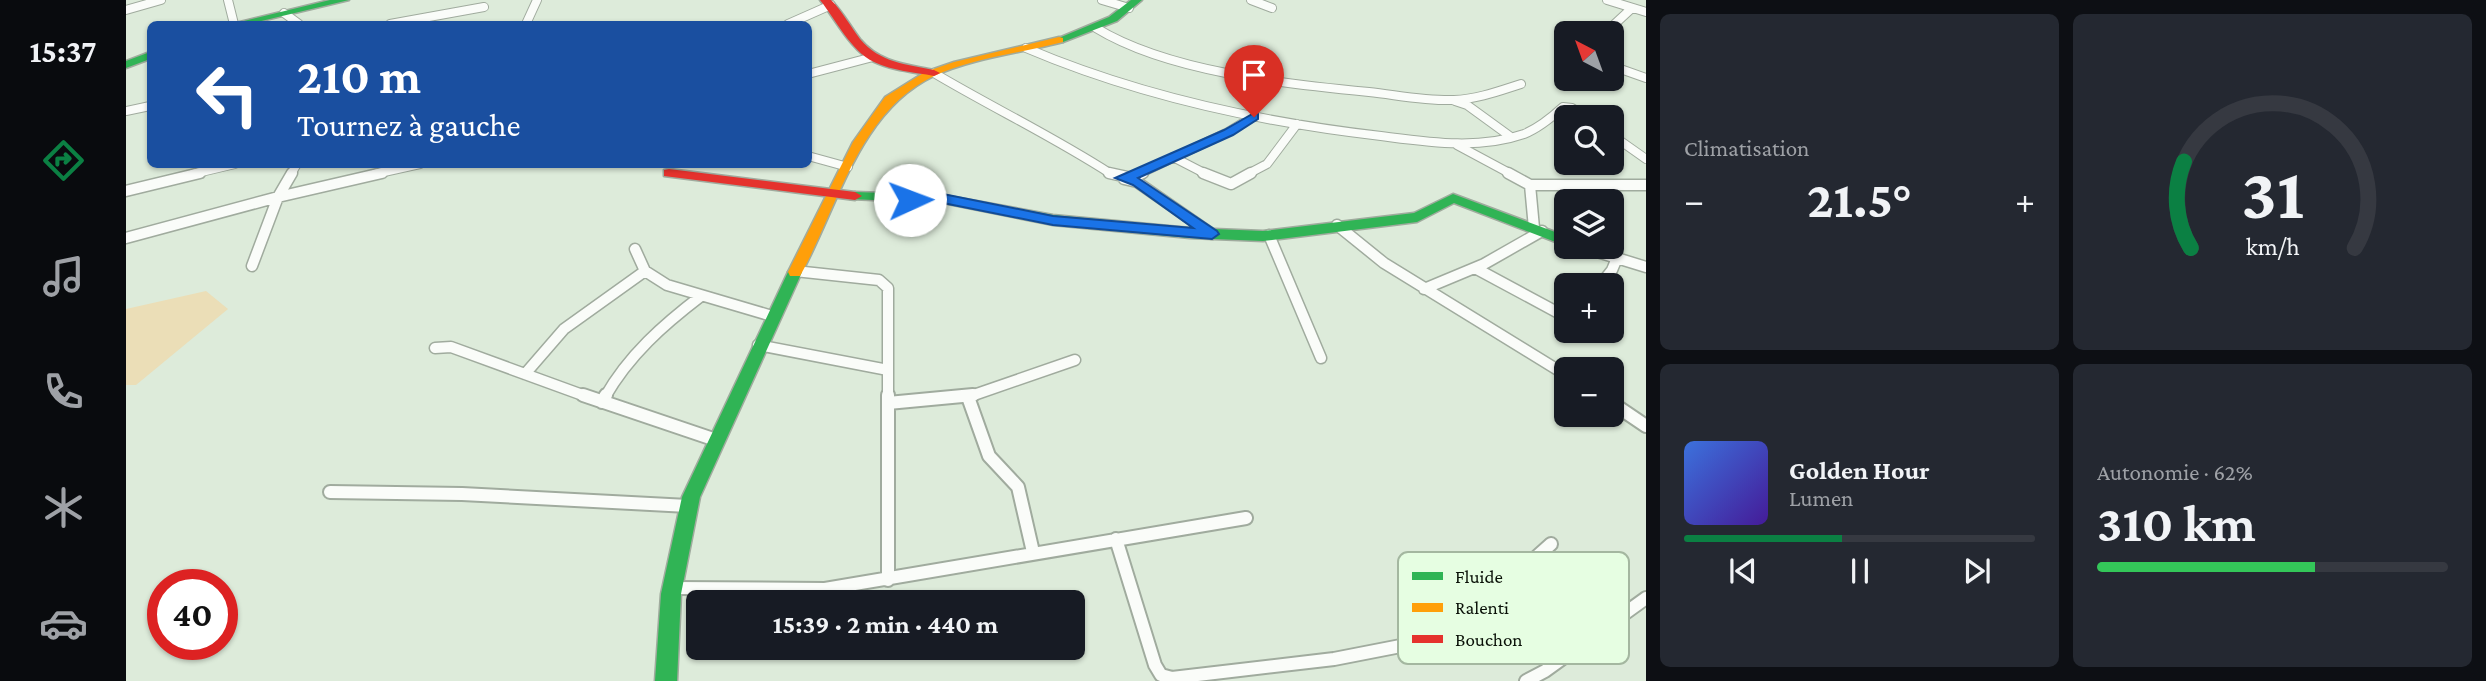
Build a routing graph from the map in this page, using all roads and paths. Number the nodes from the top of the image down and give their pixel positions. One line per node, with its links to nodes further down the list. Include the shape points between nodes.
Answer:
1 (161, 0): 13 (street)
2 (228, 0): 16 (street)
3 (344, 0): 15 (street)
4 (537, 0): 20 (street)
5 (1102, 0): 9 (street)
6 (1251, 0): 11 (street)
7 (1607, 0): 12 (street)
8 (828, 2): 21 (street); 26 (street, via 838,10 855,41)
9 (1133, 4): 23 (street)
10 (484, 7): 19 (street)
11 (1272, 8)
12 (1632, 8): 14 (street); 22 (street)
13 (126, 10)
14 (1646, 12)
15 (284, 13): 17 (street); 18 (street)
16 (235, 21)
17 (249, 21)
18 (295, 21)
19 (407, 21)
20 (527, 21)
21 (793, 21)
22 (1618, 21)
23 (1096, 28): 24 (street); 33 (street, via 1117,43 1244,76)
24 (1026, 48): 30 (street); 37 (street, via 1064,66 1175,100)
25 (147, 56): 27 (street)
26 (873, 57): 29 (street); 30 (street)
27 (126, 65)
28 (1624, 70): 31 (street)
29 (812, 73)
30 (934, 73): 45 (street, via 899,90 863,136); 50 (street)
31 (1646, 78)
32 (1521, 84): 33 (street, via 1477,98)
33 (1452, 100): 39 (street, via 1467,105)
34 (147, 107): 35 (street)
35 (126, 111)
36 (1554, 115): 39 (street, via 1542,125)
37 (1254, 117): 38 (street); 43 (street)
38 (1297, 124): 41 (street); 43 (street, via 1267,164 1231,184)
39 (1511, 137): 41 (street)
40 (1624, 143): 44 (street)
41 (1457, 145): 51 (street)
42 (812, 157): 45 (street)
43 (1173, 157): 50 (street, via 1132,178)
44 (1646, 159)
45 (848, 167): 54 (street)
46 (219, 168): 53 (street)
47 (295, 168): 55 (street)
48 (403, 168): 55 (street)
49 (669, 173): 54 (street)
50 (1122, 178): 58 (street, via 1137,182)
51 (1530, 185): 52 (street); 57 (street)
52 (1646, 185)
53 (126, 191)
54 (835, 195): 58 (street, via 943,199 1053,220); 68 (street)
55 (278, 197): 61 (street); 64 (street)
56 (1337, 225): 57 (street, via 1418,217 1453,198); 59 (street); 69 (street)
57 (1538, 229): 60 (street); 66 (street)
58 (1212, 234): 59 (street)
59 (1269, 235): 75 (street)
60 (1554, 236)
61 (126, 238)
62 (635, 249): 67 (street)
63 (1620, 259): 65 (street)
64 (252, 266)
65 (1646, 267)
66 (1475, 268): 69 (street); 71 (street)
67 (645, 271): 70 (street, via 667,285); 79 (street, via 577,316 540,351)
68 (795, 271): 72 (street); 78 (street, via 885,283)
69 (1424, 289): 77 (street)
70 (701, 296): 72 (street); 81 (street, via 639,347)
71 (1554, 311)
72 (772, 316): 73 (street)
73 (758, 345): 78 (street); 85 (street)
74 (435, 348): 79 (street, via 451,347)
75 (1321, 358)
76 (1075, 360): 80 (street)
77 (1554, 368)
78 (888, 370): 82 (street)
79 (524, 374): 81 (street)
80 (968, 397): 82 (street); 91 (street, via 989,456 1018,487)
81 (602, 402): 85 (street)
82 (888, 402): 93 (street)
83 (1624, 410): 84 (street)
84 (1644, 421)
85 (716, 440): 87 (street)
86 (330, 492): 87 (street)
87 (688, 506): 94 (street)
88 (1246, 519): 89 (street)
89 (1116, 540): 91 (street); 97 (street, via 1161,675 1172,678 1334,659)
90 (1551, 544): 92 (street)
91 (1033, 552): 93 (street)
92 (1542, 552)
93 (888, 580): 94 (street, via 825,589)
94 (673, 588): 99 (street, via 665,646)
95 (1646, 598): 96 (street)
96 (1629, 610)
97 (1398, 647)
98 (1555, 664): 100 (street)
99 (666, 681)
100 (1526, 681)

